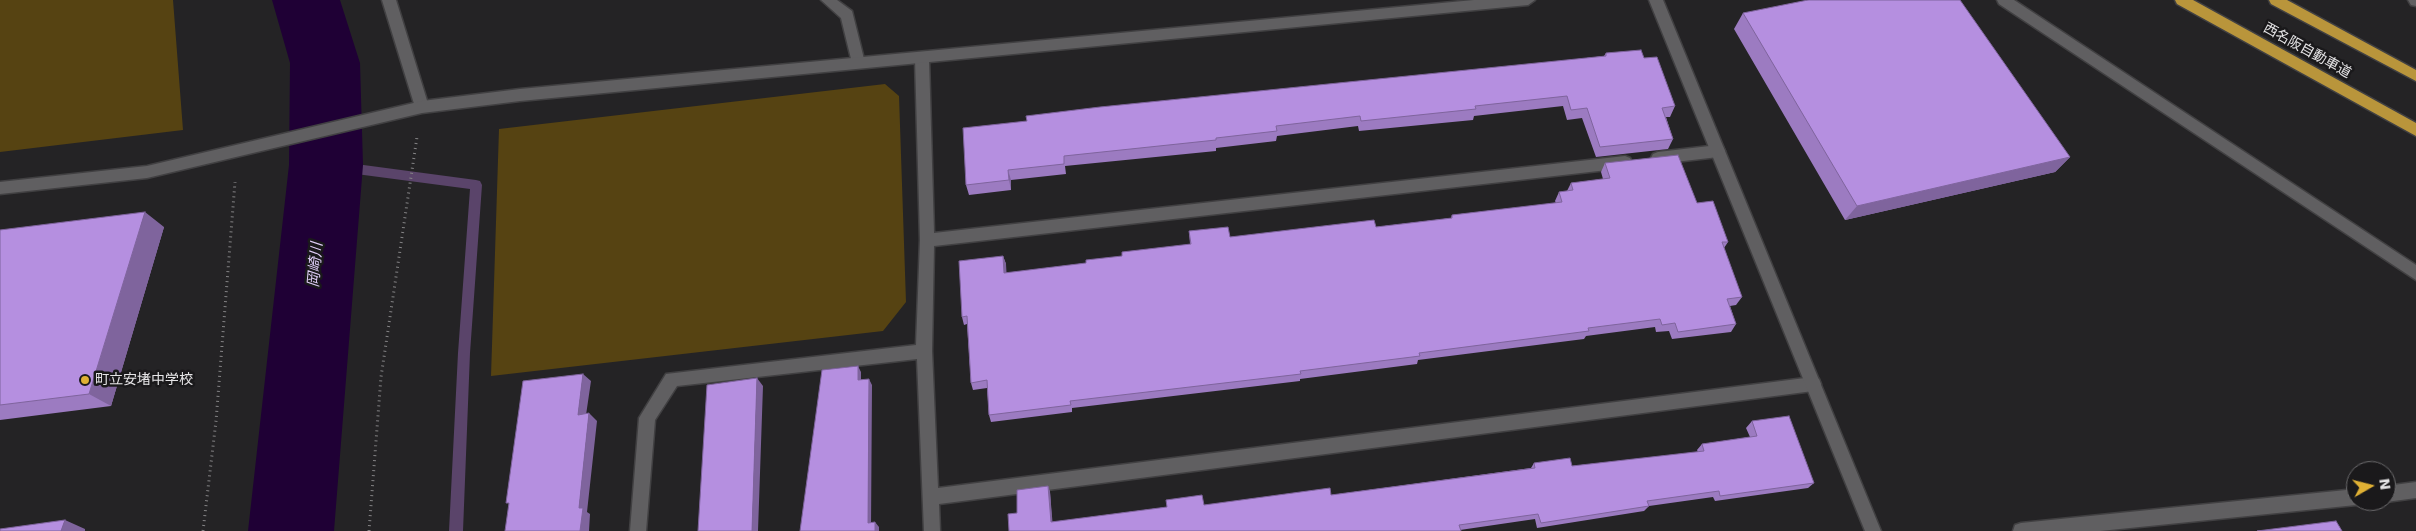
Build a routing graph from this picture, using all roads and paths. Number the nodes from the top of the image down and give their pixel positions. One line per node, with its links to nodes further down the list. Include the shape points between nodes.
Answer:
1 (389, 0): 11 (street)
2 (828, 0): 9 (street, via 847,15)
3 (1528, 0): 8 (street)
4 (1656, 0): 14 (street)
5 (2004, 0): 18 (street)
6 (2276, 0): 10 (highway)
7 (2184, 1): 12 (highway, 西名阪自動車道)
8 (922, 58): 9 (street); 17 (street)
9 (858, 63): 11 (street)
10 (2416, 76)
11 (422, 107): 13 (street)
12 (2416, 130)
13 (237, 151): 16 (street, via 147,172); 25 (path, via 216,421)
14 (1718, 151): 17 (street); 20 (street)
15 (414, 160): 26 (path, via 381,377)
16 (0, 188)
17 (927, 240): 19 (street)
18 (2416, 273)
19 (924, 352): 23 (street); 27 (street, via 672,379 647,418)
20 (1813, 384): 23 (street); 29 (street)
21 (2416, 490): 22 (street)
22 (2396, 493)
23 (931, 497): 28 (street)
24 (2346, 498): 30 (street)
25 (203, 531)
26 (369, 531)
27 (638, 531)
28 (932, 531)
29 (1873, 531)
30 (2021, 531)

